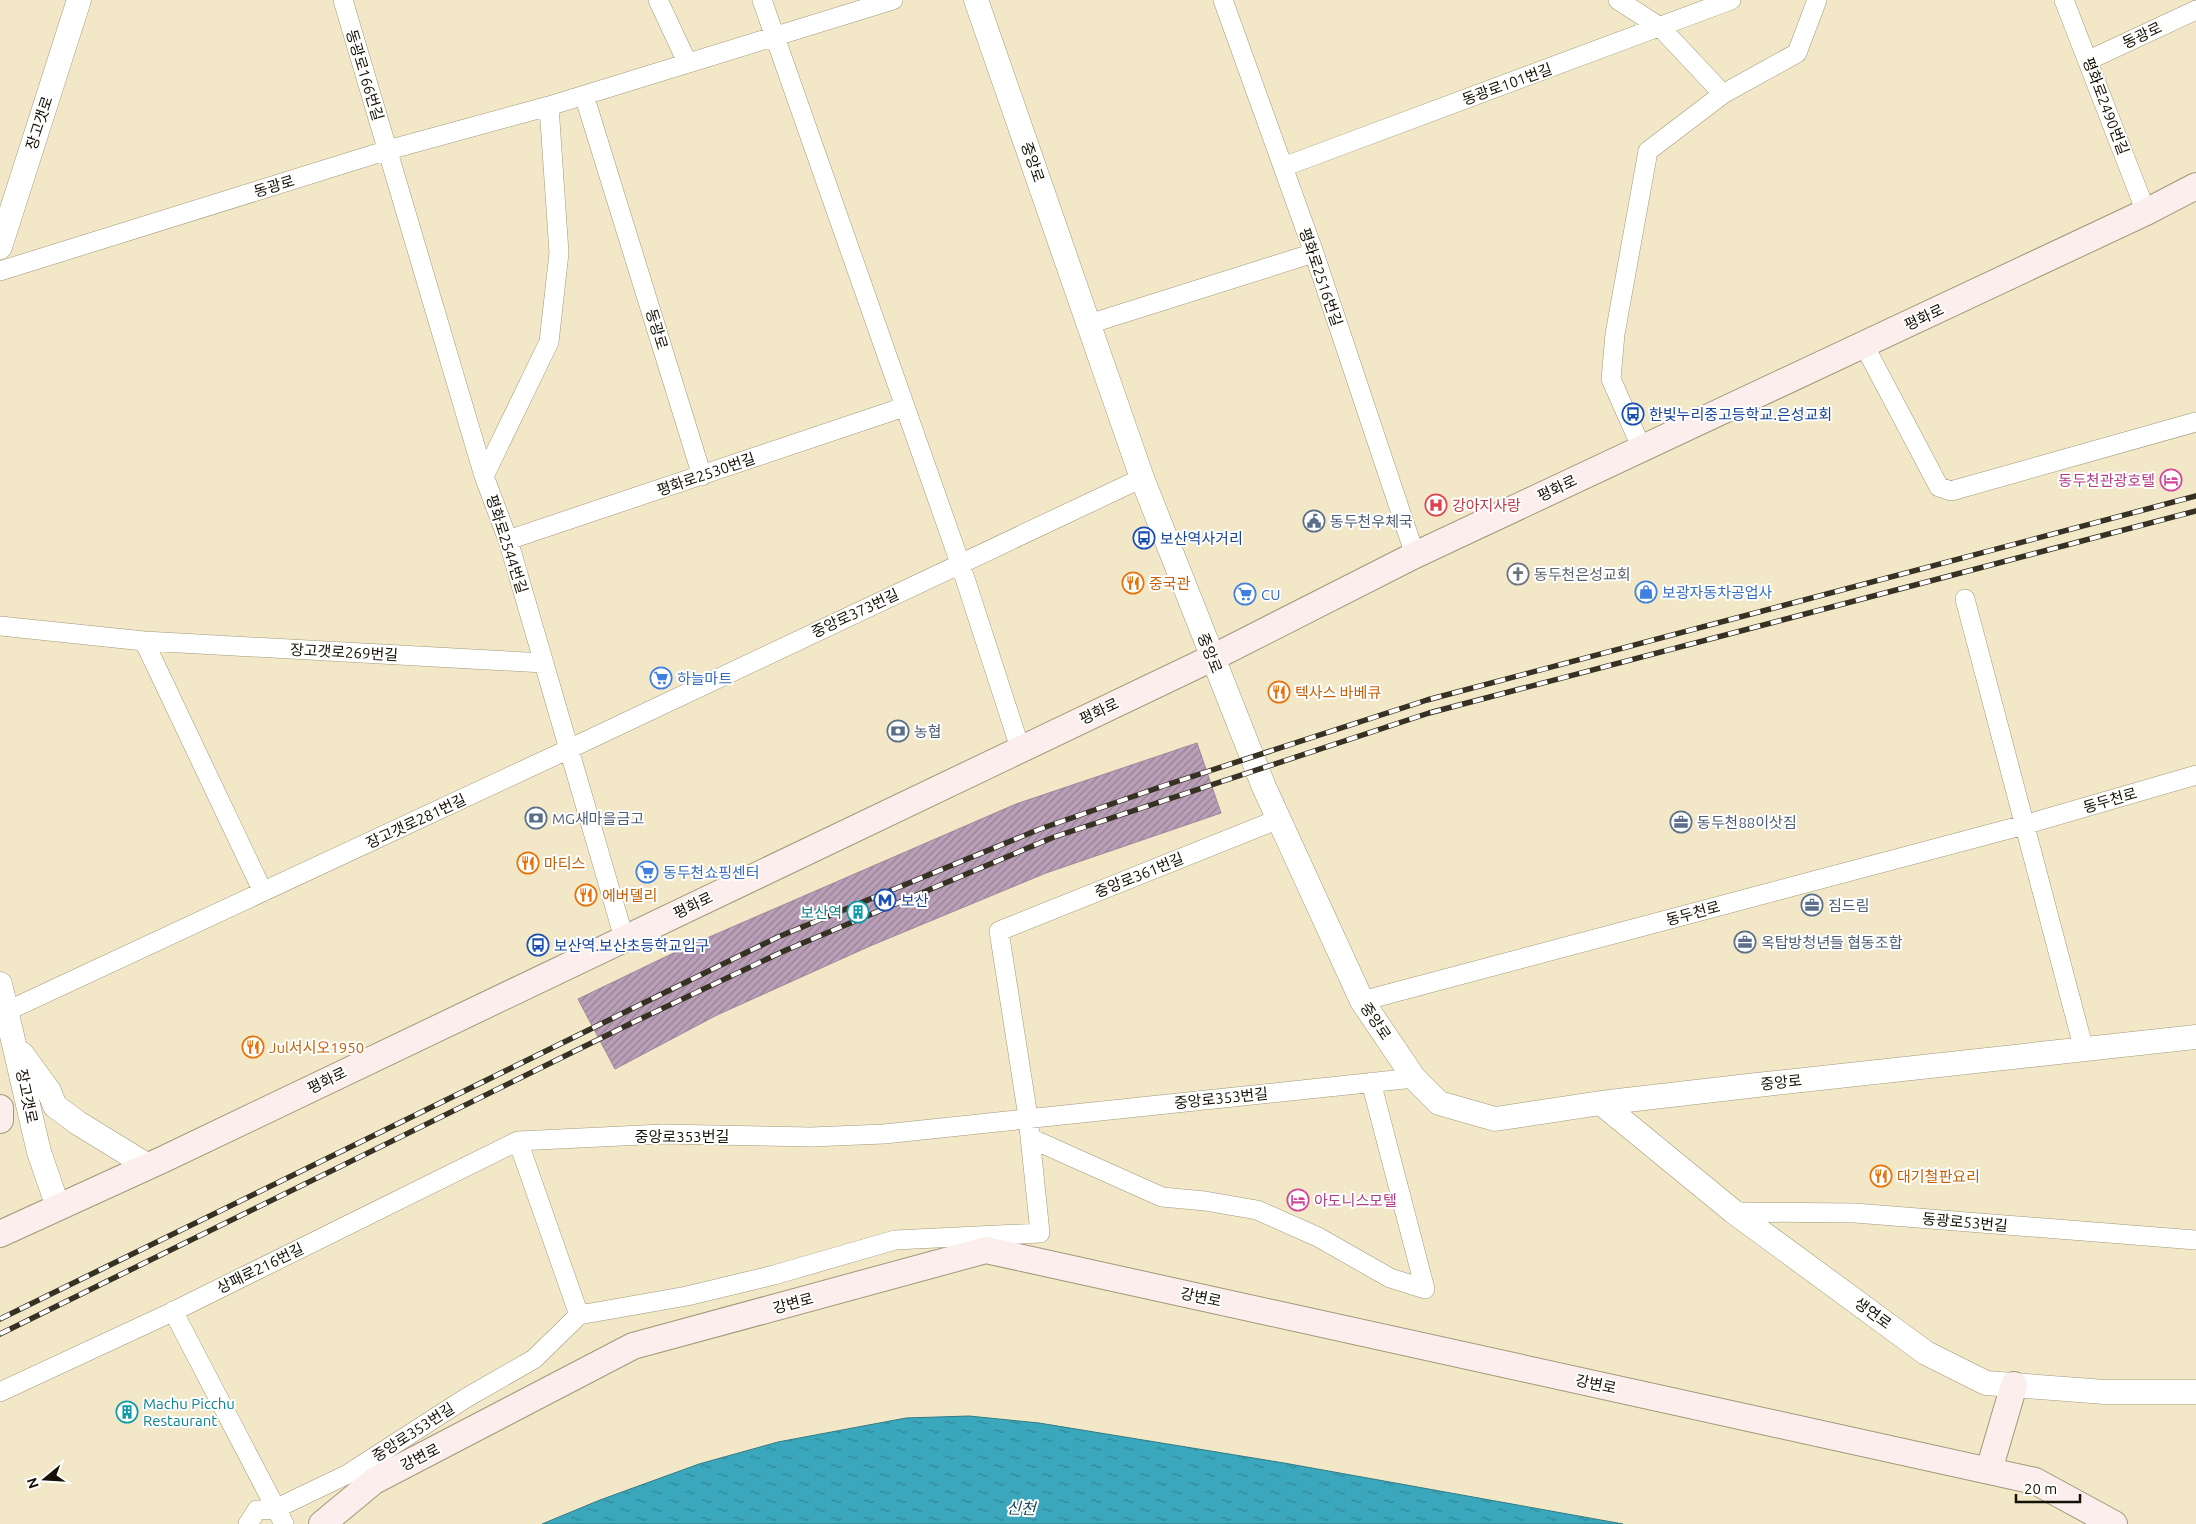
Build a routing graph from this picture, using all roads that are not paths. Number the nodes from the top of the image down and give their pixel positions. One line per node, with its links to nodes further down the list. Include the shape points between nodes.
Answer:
1 (79, 0): 24 (street, 장고갯로)
2 (343, 0): 20 (street, 동광로166번길)
3 (658, 0): 16 (street)
4 (762, 0): 14 (street)
5 (893, 0): 14 (street, 동광로)
6 (976, 0): 27 (street, 중앙로)
7 (1223, 0): 21 (street, 평화로2516번길)
8 (1618, 0): 13 (street)
9 (1731, 0): 13 (street, 동광로101번길)
10 (1817, 0): 17 (street, via 1797,53)
11 (2064, 0): 15 (street, 평화로2490번길)
12 (2190, 8): 15 (street, 동광로)
13 (1660, 27): 17 (street); 21 (street, 동광로101번길)
14 (774, 36): 16 (street, 동광로); 29 (street)
15 (2089, 60): 23 (street, 평화로2490번길)
16 (687, 62): 18 (street, 동광로)
17 (1723, 94): 31 (street, via 1648,151 1615,334 1611,378)
18 (584, 96): 19 (street, 동광로); 33 (street, 동광로)
19 (549, 106): 20 (street, 동광로); 32 (street, via 559,253 549,342)
20 (388, 150): 26 (street, 동광로); 32 (street, 평화로2544번길)
21 (1283, 168): 25 (street, 평화로2516번길)
22 (2196, 186): 23 (main road, 평화로)
23 (2146, 212): 28 (main road, 평화로)
24 (0, 247)
25 (1314, 254): 27 (street); 36 (street, 평화로2516번길)
26 (0, 271)
27 (1089, 324): 34 (street, 중앙로)
28 (1864, 344): 30 (street, via 1939,487 1951,492); 31 (main road, 평화로)
29 (904, 407): 33 (street, 평화로2530번길); 37 (street)
30 (2196, 422)
31 (1642, 449): 36 (main road, 평화로)
32 (484, 476): 35 (street, 평화로2544번길)
33 (702, 476): 35 (street, 평화로2530번길)
34 (1142, 478): 37 (street, 중앙로373번길); 41 (street, 중앙로)
35 (508, 540): 42 (street, 평화로2544번길)
36 (1415, 555): 41 (main road, 평화로)
37 (960, 563): 43 (street); 44 (street, 중앙로373번길)
38 (1965, 599): 47 (street)
39 (0, 626): 40 (street, 장고갯로269번길)
40 (144, 641): 42 (street, 장고갯로269번길); 48 (street)
41 (1212, 658): 43 (main road, 평화로); 46 (street, 중앙로)
42 (544, 663): 44 (street, 평화로2544번길)
43 (1020, 748): 49 (main road, 평화로)
44 (569, 749): 48 (street, 장고갯로281번길); 49 (street, 평화로2544번길)
45 (2196, 775): 47 (street, 동두천로)
46 (1279, 819): 51 (street, 중앙로); 60 (street, 중앙로361번길, via 999,931)
47 (2024, 825): 51 (street, 동두천로); 55 (street)
48 (263, 892): 52 (street, 장고갯로281번길)
49 (624, 938): 64 (main road, 평화로)
50 (0, 984): 52 (street, 장고갯로)
51 (1362, 1000): 56 (street, 중앙로)
52 (7, 1011): 54 (street, 장고갯로)
53 (2196, 1037): 55 (street, 중앙로)
54 (16, 1046): 64 (street, via 49,1091 55,1106); 65 (street, 장고갯로, via 40,1152)
55 (2084, 1050): 58 (street, 중앙로)
56 (1414, 1078): 57 (street, 중앙로353번길); 58 (street, 중앙로, via 1440,1103 1495,1119)
57 (1370, 1082): 60 (street, 중앙로353번길); 62 (street, via 1425,1289 1390,1278 1318,1237 1257,1210 1162,1197)
58 (1601, 1103): 66 (street, 생연로)
59 (0, 1108): 61 (main road)
60 (1028, 1117): 62 (street); 63 (street, 중앙로353번길, via 884,1134 663,1134)
61 (0, 1120)
62 (1030, 1138): 70 (street, via 1040,1233 895,1240 687,1296)
63 (518, 1141): 69 (street, 상패로216번길); 70 (street)
64 (148, 1166): 65 (main road, 평화로)
65 (58, 1207): 67 (main road, 평화로)
66 (1734, 1212): 68 (street, 동광로53번길, via 1855,1213); 71 (street, 생연로, via 1926,1353 1986,1383)
67 (0, 1234)
68 (2196, 1240)
69 (172, 1311): 72 (street, 상패로216번길); 75 (street)
70 (578, 1315): 75 (street, 중앙로353번길, via 534,1359 466,1398)
71 (2014, 1385): 73 (street, 생연로, via 2105,1392); 74 (main road)
72 (0, 1392)
73 (2196, 1392)
74 (1989, 1470): 77 (main road, 강변로, via 986,1250 633,1346 374,1480); 78 (main road, 강변로, via 2035,1480)
75 (280, 1517): 76 (street, 중앙로353번길, via 257,1510)
76 (248, 1524)
77 (322, 1524)
78 (2114, 1524)

